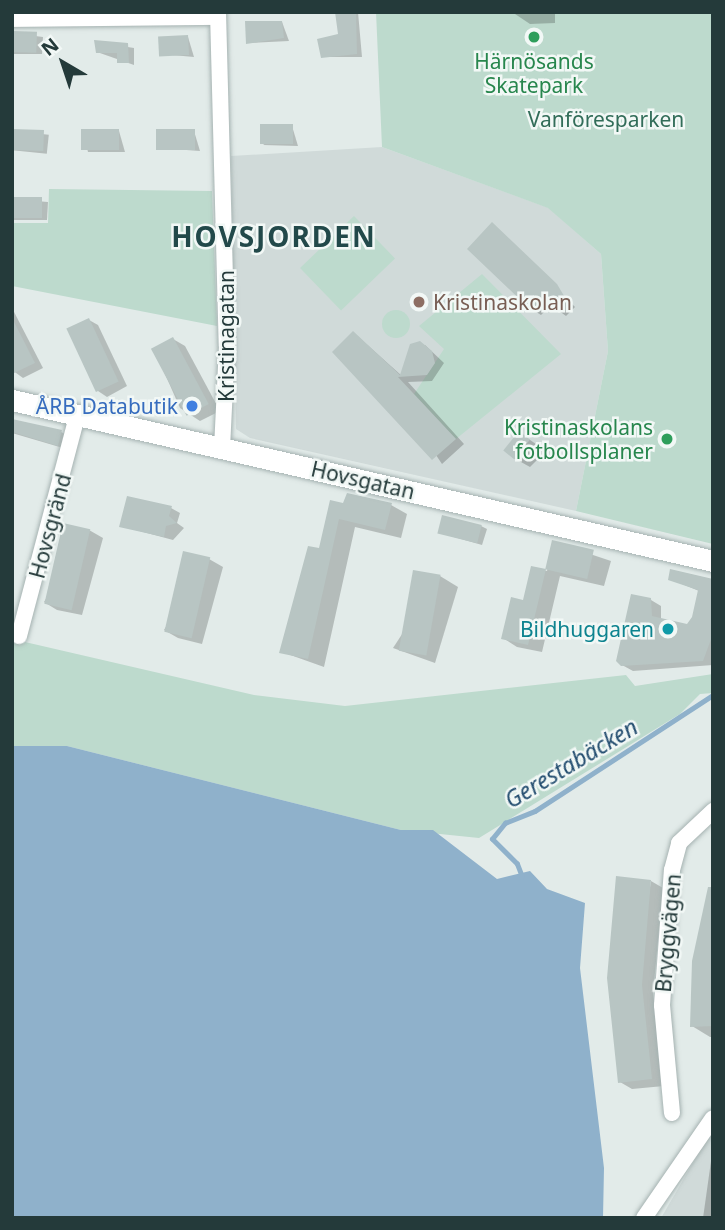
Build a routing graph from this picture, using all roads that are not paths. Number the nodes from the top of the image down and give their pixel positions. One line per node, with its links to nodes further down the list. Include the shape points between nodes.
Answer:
1 (218, 15): 2 (street); 5 (street, Kristinagatan, via 228,346)
2 (12, 19)
3 (12, 400): 4 (main road, Hovsgatan)
4 (77, 416): 5 (main road, Hovsgatan); 7 (street, Hovsgränd)
5 (222, 449): 6 (main road, Hovsgatan)
6 (713, 561)
7 (19, 636)
8 (713, 811): 9 (street, Bryggvägen, via 679,843 672,870 662,1005)
9 (672, 1113)
10 (713, 1118): 11 (street)
11 (644, 1218)

